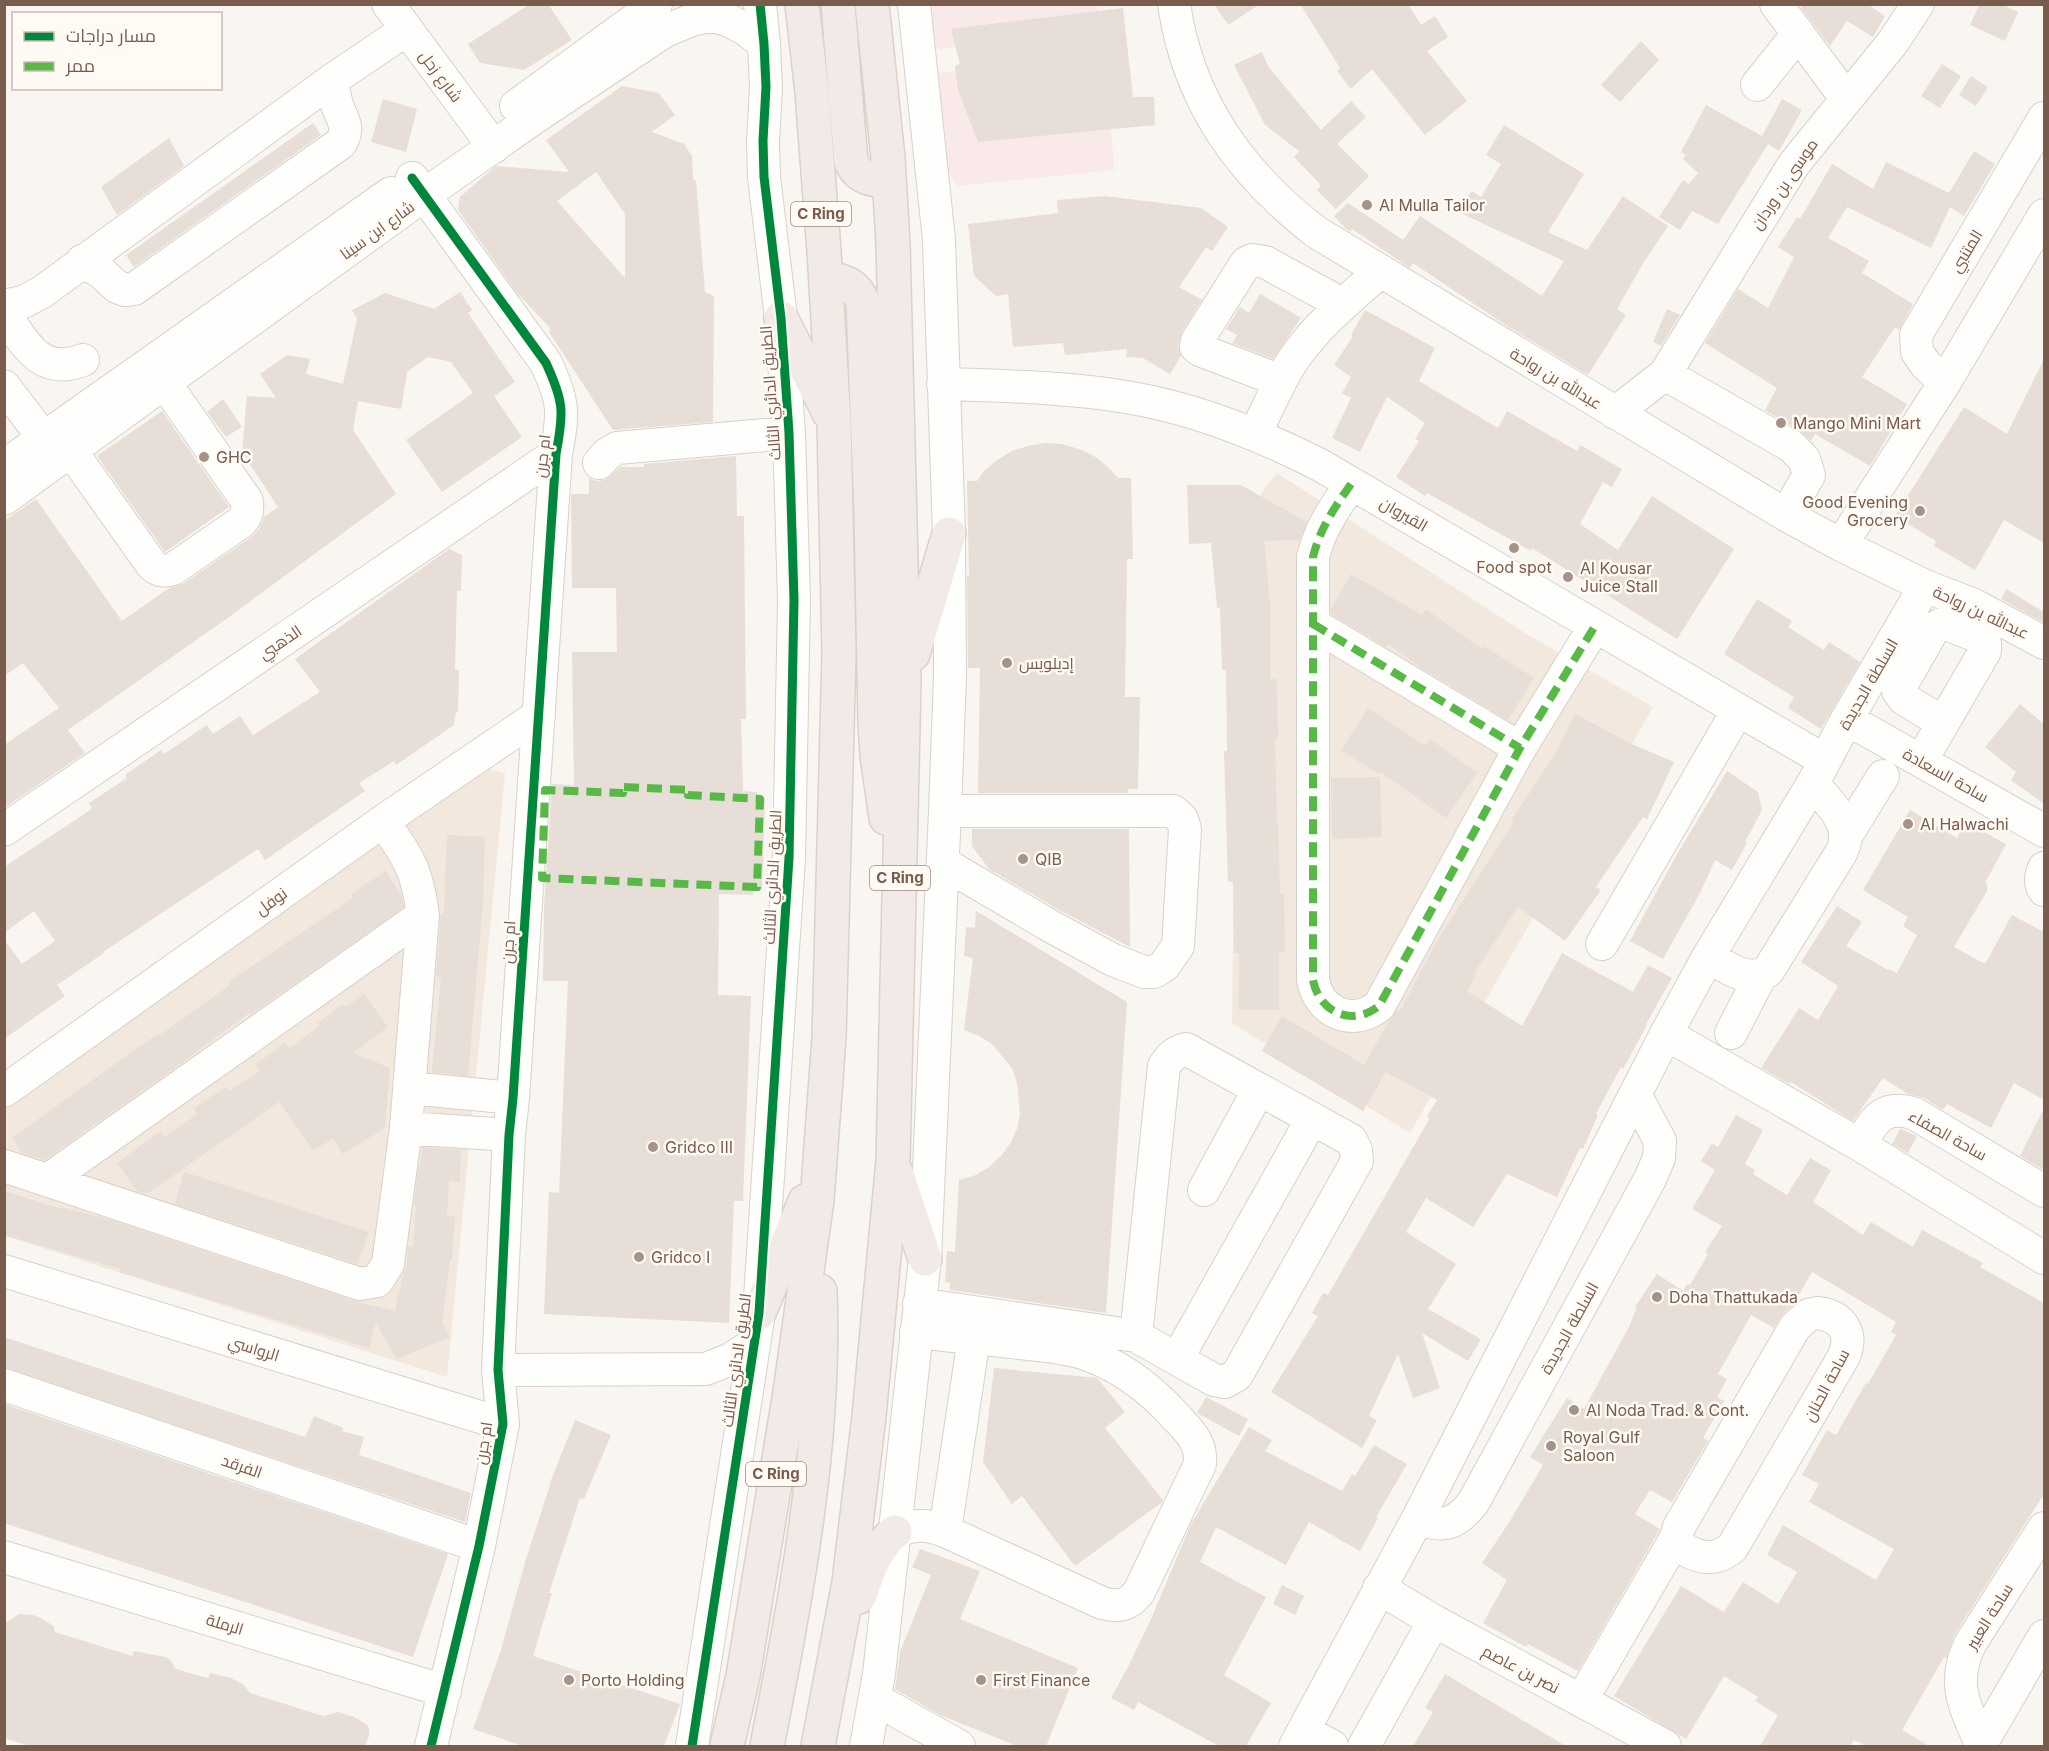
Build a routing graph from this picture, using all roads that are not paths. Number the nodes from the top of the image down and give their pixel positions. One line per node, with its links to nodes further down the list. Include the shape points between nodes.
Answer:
1 (387, 4): 11 (street, شارع زحل)
2 (656, 4): 18 (street, شارع ابن سينا)
3 (760, 4): 13 (street, الطريق الدائري الثالث)
4 (802, 4): 24 (highway, C Ring)
5 (838, 4): 19 (highway, via 851,162 863,177)
6 (872, 4): 19 (highway, C Ring)
7 (914, 4): 34 (street, via 939,240)
8 (1174, 4): 23 (street, عبدالله بن رواحة, via 1185,57 1216,124 1236,155 1286,209)
9 (1776, 4): 12 (street)
10 (1918, 4): 16 (street, موسى بن وردان, via 1893,42)
11 (406, 30): 14 (street); 18 (street, شارع زحل)
12 (1798, 33): 15 (street); 16 (street)
13 (764, 44): 18 (street, شارع ابن سينا, via 728,20 710,16 692,20 665,32); 28 (street, الطريق الدائري الثالث, via 764,177)
14 (332, 80): 22 (street); 22 (street, via 346,126 341,144 134,289 117,287)
15 (1757, 85)
16 (1846, 98): 30 (street, موسى بن وردان, via 1794,164)
17 (2044, 118): 32 (street, المتنبي, via 1916,335 1917,352)
18 (488, 139): 20 (street, شارع ابن سينا)
19 (889, 181): 53 (highway, C Ring)
20 (418, 187): 33 (street, شارع ابن سينا); 40 (street, شارع ابن سينا); 41 (street, ام جرن, via 546,363 562,404)
21 (2044, 215): 32 (street)
22 (82, 261): 26 (street, via 42,292)
23 (1380, 271): 25 (street); 36 (street, عبدالله بن رواحة)
24 (826, 277): 37 (highway, C Ring); 70 (highway, via 851,284 863,303 877,756)
25 (1342, 304): 31 (street, via 1304,345); 31 (street, via 1265,262 1246,263 1196,346)
26 (4, 306)
27 (4, 313): 29 (street, via 28,347 43,360 63,365)
28 (781, 318): 37 (highway); 38 (street, الطريق الدائري الثالث)
29 (83, 360)
30 (1665, 374): 36 (street, موسى بن وردان); 46 (street, via 1791,446 1804,459 1809,475)
31 (1281, 381): 39 (street)
32 (1945, 382): 48 (street)
33 (165, 384): 40 (street, شارع ابن سينا); 40 (street, via 247,501 248,510 240,523 172,569 165,572 152,565)
34 (943, 384): 39 (street, القيروان, via 1050,388 1127,397); 47 (street)
35 (4, 386): 40 (street)
36 (1615, 413): 46 (street, عبدالله بن رواحة)
37 (834, 423): 87 (highway, C Ring, via 839,653 830,1038)
38 (789, 433): 42 (street, via 617,448); 97 (street, الطريق الدائري الثالث, via 794,600 789,858)
39 (1255, 434): 44 (street, القيروان)
40 (58, 449): 43 (street, شارع ابن سينا); 45 (street, شارع ابن سينا)
41 (556, 454): 55 (street, ام جرن); 64 (street, الذهبي)
42 (599, 464)
43 (4, 466)
44 (1351, 484): 50 (street, via 1317,539 1313,557); 51 (street, القيروان)
45 (4, 499)
46 (1786, 515): 48 (street, عبدالله بن رواحة)
47 (949, 534): 53 (highway); 62 (street, via 950,676)
48 (1841, 545): 49 (street, عبدالله بن رواحة)
49 (1925, 586): 52 (street, عبدالله بن رواحة, via 1974,605); 56 (street, السلطة الجديدة)
50 (1313, 624): 58 (street); 58 (street, via 1313,980 1315,992 1330,1008 1349,1017 1360,1017 1379,1006)
51 (1595, 626): 54 (street, القيروان); 58 (street)
52 (2044, 643)
53 (904, 681): 70 (highway, C Ring)
54 (1738, 710): 60 (street, القيروان); 72 (street)
55 (539, 714): 63 (street, نوفل); 81 (street, ام جرن)
56 (1847, 719): 59 (street, ساحة السعادة); 60 (street, السلطة الجديدة)
57 (1942, 722): 59 (street)
58 (1520, 748)
59 (1921, 760): 65 (street, ساحة السعادة)
60 (1818, 772): 66 (street); 73 (street, السلطة الجديدة)
61 (1883, 776): 66 (street)
62 (945, 811): 67 (street); 67 (street, via 1173,811 1182,819 1185,829 1178,945 1164,966 1144,972 1082,944)
63 (383, 821): 71 (street, via 411,863); 79 (street, نوفل)
64 (4, 830)
65 (2044, 831)
66 (1846, 836): 74 (street, via 1841,854 1780,955)
67 (943, 863): 94 (street)
68 (2044, 868): 69 (street)
69 (2044, 890)
70 (900, 911): 86 (highway, C Ring)
71 (423, 915): 77 (street); 89 (street)
72 (1602, 944)
73 (1708, 957): 74 (street, via 1744,975); 76 (street, السلطة الجديدة)
74 (1761, 975): 75 (street)
75 (1731, 1033)
76 (1666, 1034): 80 (street, السلطة الجديدة); 85 (street)
77 (410, 1088): 81 (street); 83 (street)
78 (1259, 1089): 82 (street); 90 (street); 98 (street, via 1186,1049 1170,1057 1164,1066)
79 (4, 1091)
80 (1635, 1094): 106 (street, السلطة الجديدة); 106 (street, السلطة الجديدة, via 1660,1141 1659,1158 1650,1179 1473,1503 1466,1512 1445,1523 1433,1525)
81 (513, 1098): 84 (street, ام جرن)
82 (1312, 1119): 100 (street); 100 (street, via 1351,1140 1358,1161 1237,1375 1225,1382 1214,1380)
83 (406, 1128): 84 (street); 89 (street, via 388,1264 377,1281 360,1284)
84 (508, 1135): 102 (street, ام جرن)
85 (1860, 1145): 91 (street, ساحة الصفاء, via 1880,1116 1904,1109); 93 (street)
86 (893, 1161): 94 (highway); 116 (highway, C Ring, via 869,1416)
87 (820, 1163): 92 (highway, C Ring); 97 (highway)
88 (4, 1166): 89 (street)
89 (49, 1179)
90 (1204, 1190)
91 (2044, 1191)
92 (817, 1200): 117 (highway, C Ring); 127 (highway, via 820,1396 793,1612)
93 (2044, 1258)
94 (925, 1259): 96 (street)
95 (4, 1271): 105 (street, الرواسي)
96 (917, 1318): 98 (street); 99 (street); 109 (street)
97 (757, 1328): 101 (street, via 731,1359); 104 (street, الطريق الدائري الثالث)
98 (1136, 1336): 100 (street)
99 (974, 1338): 108 (street); 108 (street, via 1060,1347 1108,1364 1145,1387 1170,1410 1199,1445 1200,1464 1139,1592 1123,1605 1102,1603)
100 (1177, 1359)
101 (706, 1369): 102 (street); 104 (street, via 728,1384)
102 (498, 1370): 105 (street, ام جرن)
103 (4, 1385): 111 (street, الفرقد)
104 (745, 1405): 124 (street, الطريق الدائري الثالث)
105 (502, 1424): 111 (street, ام جرن)
106 (1418, 1518): 113 (street, السلطة الجديدة)
107 (2044, 1528): 122 (street, ساحة العبير, via 1964,1657 1960,1671 1963,1697)
108 (945, 1531): 109 (street, via 920,1525)
109 (895, 1532): 116 (highway, via 878,1549); 119 (street)
110 (1677, 1536): 110 (street, ساحة الحنان, via 1687,1550 1711,1557 1722,1555 1739,1539 1847,1350 1846,1332 1835,1318 1817,1313 1795,1327); 120 (street, ساحة الحنان)
111 (479, 1546): 118 (street, ام جرن)
112 (4, 1557): 118 (street, الرملة)
113 (1379, 1588): 114 (street, نصر بن عاصم); 121 (street, السلطة الجديدة)
114 (1434, 1621): 120 (street, نصر بن عاصم); 132 (street)
115 (2044, 1636): 122 (street, ساحة العبير)
116 (836, 1658): 128 (highway, C Ring)
117 (743, 1676): 125 (highway); 126 (highway, C Ring)
118 (445, 1691): 123 (street, ام جرن)
119 (875, 1699): 129 (street); 130 (street)
120 (1581, 1701): 133 (street, نصر بن عاصم)
121 (1299, 1739): 131 (street)
122 (1981, 1745)
123 (431, 1746)
124 (692, 1746)
125 (706, 1746)
126 (727, 1746)
127 (767, 1746)
128 (818, 1746)
129 (866, 1746)
130 (959, 1746)
131 (1332, 1746)
132 (1364, 1746)
133 (1665, 1746)

